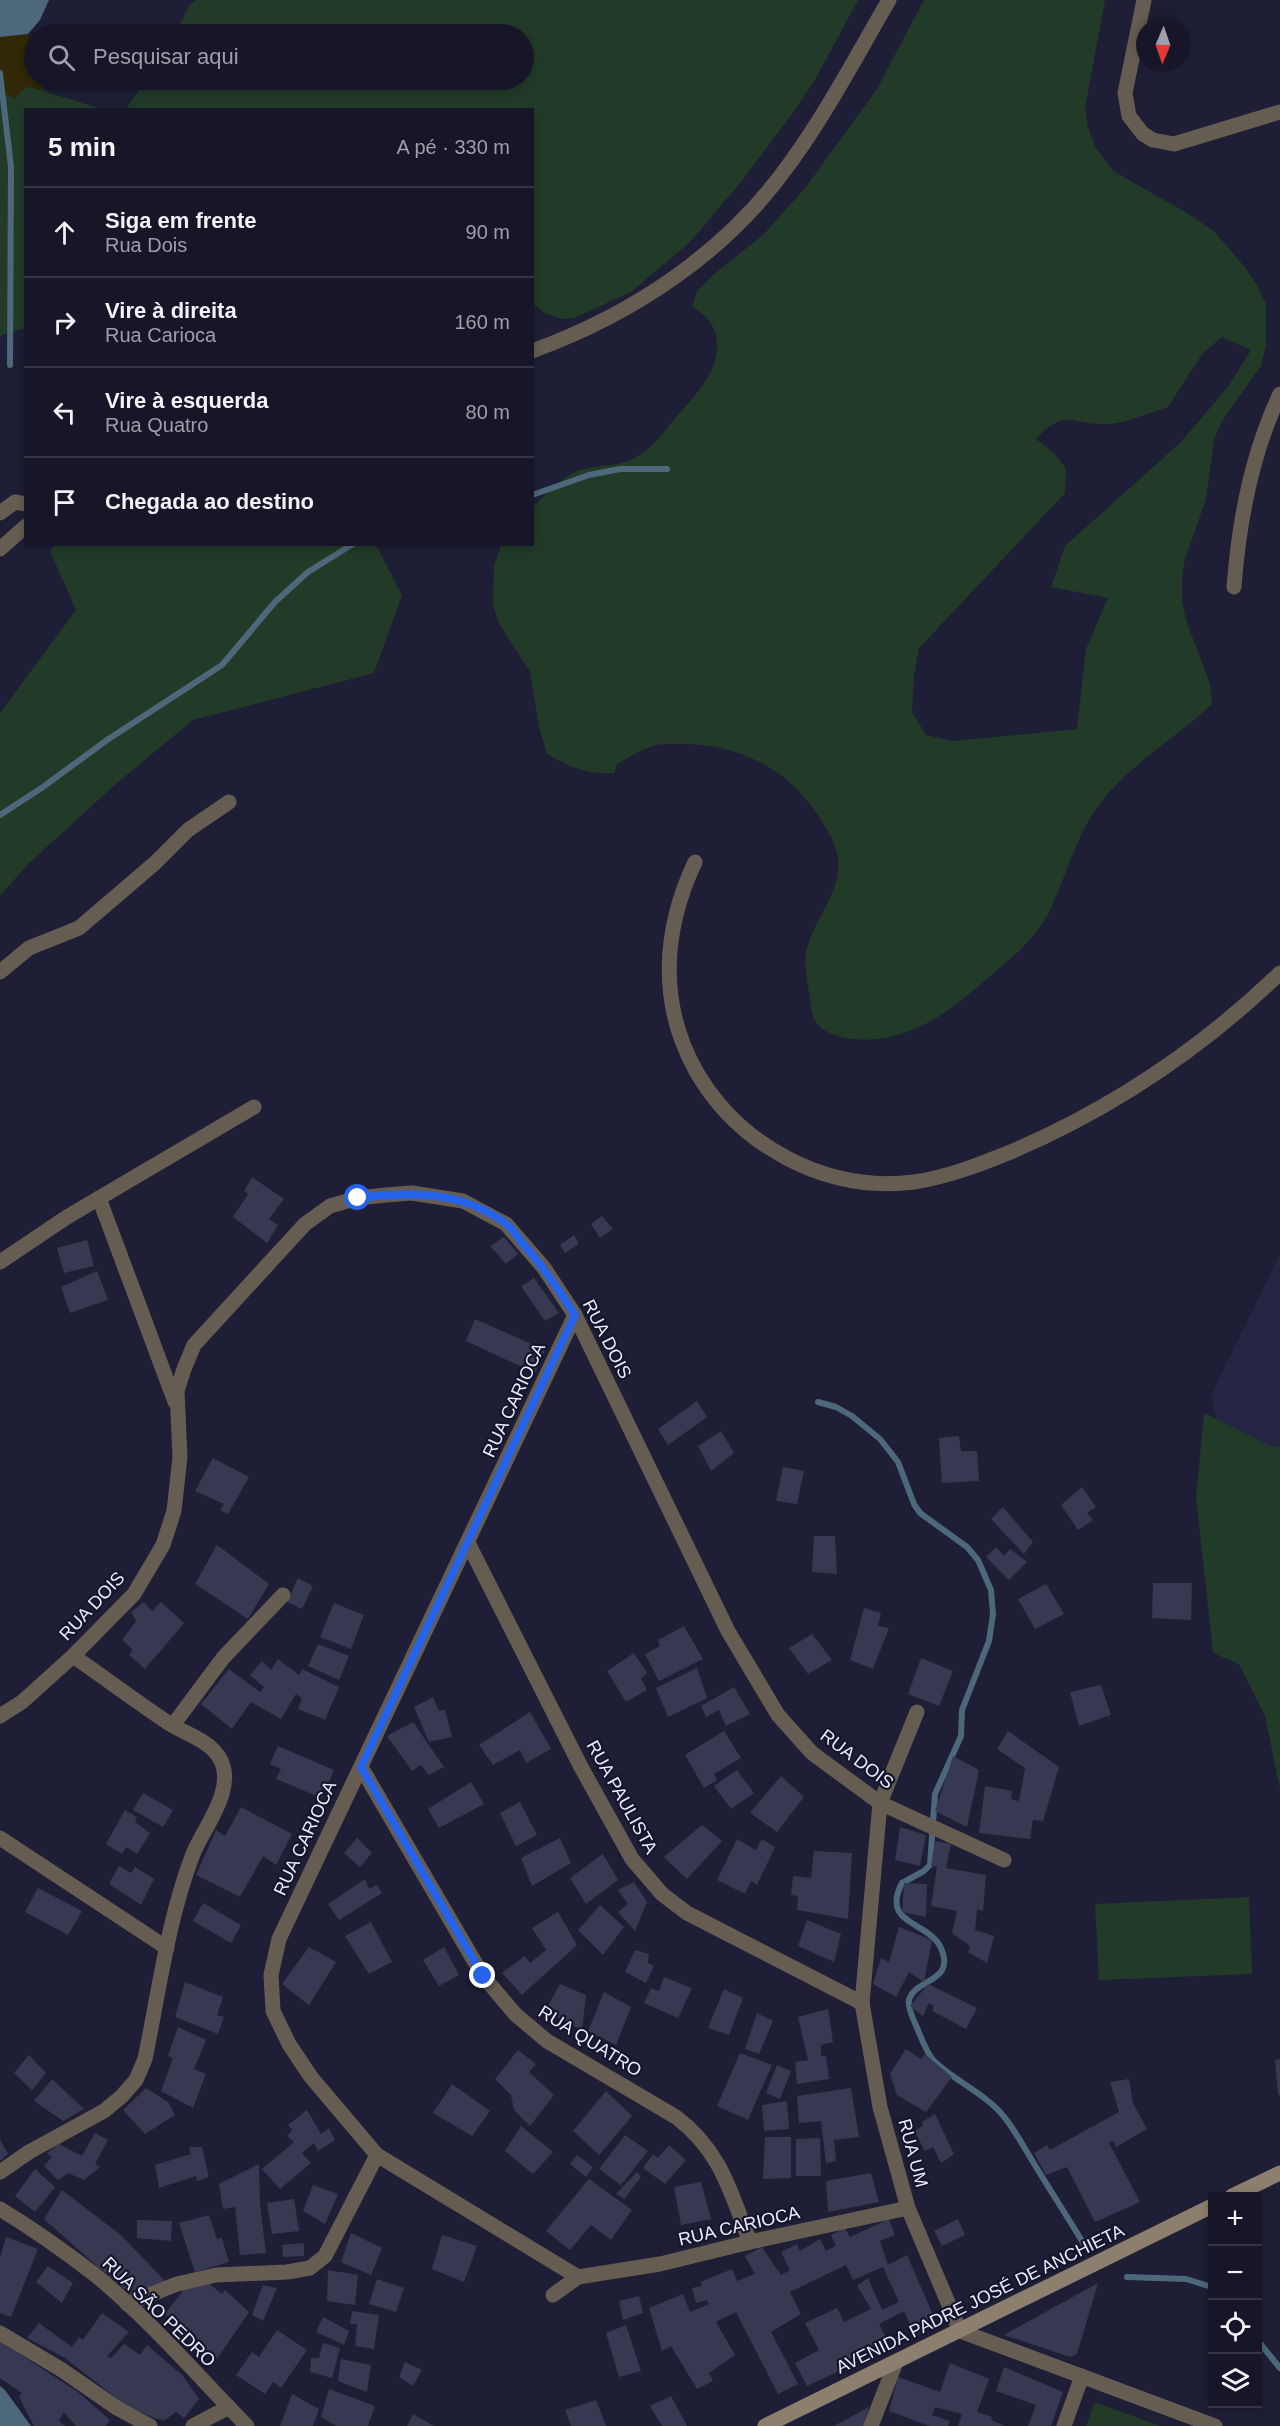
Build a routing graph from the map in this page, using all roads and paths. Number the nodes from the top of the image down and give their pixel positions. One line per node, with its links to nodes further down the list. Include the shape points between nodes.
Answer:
1 (889, 0): 4 (street, via 809,136 741,221 657,290 594,325)
2 (1144, 0): 3 (street, via 1125,93 1129,116 1143,134 1174,144)
3 (1280, 112)
4 (534, 350)
5 (1280, 394): 10 (street, via 1262,438 1242,512)
6 (24, 504): 7 (street, via 15,502)
7 (0, 513)
8 (24, 528): 9 (street)
9 (0, 549)
10 (1234, 587)
11 (229, 802): 13 (street, via 188,830 156,863 79,928 29,948)
12 (695, 862): 14 (street, via 676,910 668,961 674,1012 690,1061 718,1104 756,1140 799,1164 843,1179 889,1183 935,1178 1042,1138 1160,1072 1242,1009)
13 (0, 972)
14 (1280, 974)
15 (254, 1107): 16 (street)
16 (99, 1198): 17 (street); 19 (street)
17 (0, 1262)
18 (575, 1315): 19 (street, RUA DOIS, via 544,1268 506,1224 486,1212 463,1201 412,1193 358,1198 330,1206 304,1224 195,1345 177,1391); 20 (street, RUA CARIOCA); 27 (street, RUA DOIS, via 728,1631 778,1715 812,1753)
19 (178, 1410): 22 (street, RUA DOIS, via 180,1457 174,1511 163,1545 134,1594)
20 (468, 1543): 26 (street, RUA CARIOCA); 31 (street, RUA PAULISTA, via 632,1859 662,1894 687,1913)
21 (282, 1595): 25 (street, via 223,1658)
22 (73, 1656): 24 (street, RUA DOIS, via 22,1702); 25 (street)
23 (917, 1712): 27 (street, RUA UM)
24 (0, 1716)
25 (173, 1725): 30 (street, via 208,1745 219,1757 224,1780 221,1797 180,1895)
26 (361, 1767): 32 (street, RUA CARIOCA, via 279,1939 271,1975 273,2011 289,2044 311,2077); 39 (street, RUA QUATRO, via 483,1976 515,2014 547,2041 692,2128 720,2164)
27 (880, 1803): 29 (street, RUA DOIS); 31 (street, RUA UM)
28 (0, 1838): 30 (street)
29 (1004, 1860)
30 (167, 1948): 33 (street, via 145,2059 136,2080 104,2111 29,2151)
31 (862, 2003): 36 (street, RUA UM, via 880,2107)
32 (377, 2155): 40 (street, RUA CARIOCA); 42 (street, via 325,2256 310,2268 216,2275 177,2284)
33 (0, 2172)
34 (1280, 2173): 35 (main road)
35 (1240, 2192)
36 (908, 2208): 39 (street, RUA CARIOCA); 43 (street, RUA UM)
37 (1208, 2208): 43 (main road, AVENIDA PADRE JOSÉ DE ANCHIETA)
38 (0, 2209): 42 (street, RUA SÃO PEDRO, via 95,2275)
39 (750, 2242): 40 (street, RUA CARIOCA, via 660,2264)
40 (578, 2277): 41 (street, RUA CARIOCA)
41 (553, 2295)
42 (127, 2304): 47 (street, RUA SÃO PEDRO)
43 (960, 2331): 45 (main road, AVENIDA PADRE JOSÉ DE ANCHIETA); 46 (street)
44 (0, 2332): 48 (street)
45 (896, 2362): 51 (main road, AVENIDA PADRE JOSÉ DE ANCHIETA); 52 (street)
46 (1082, 2376): 53 (street); 54 (street)
47 (228, 2407): 49 (street); 50 (street, RUA SÃO PEDRO)
48 (150, 2426)
49 (193, 2426)
50 (247, 2426)
51 (765, 2426)
52 (871, 2426)
53 (1064, 2426)
54 (1215, 2426)

